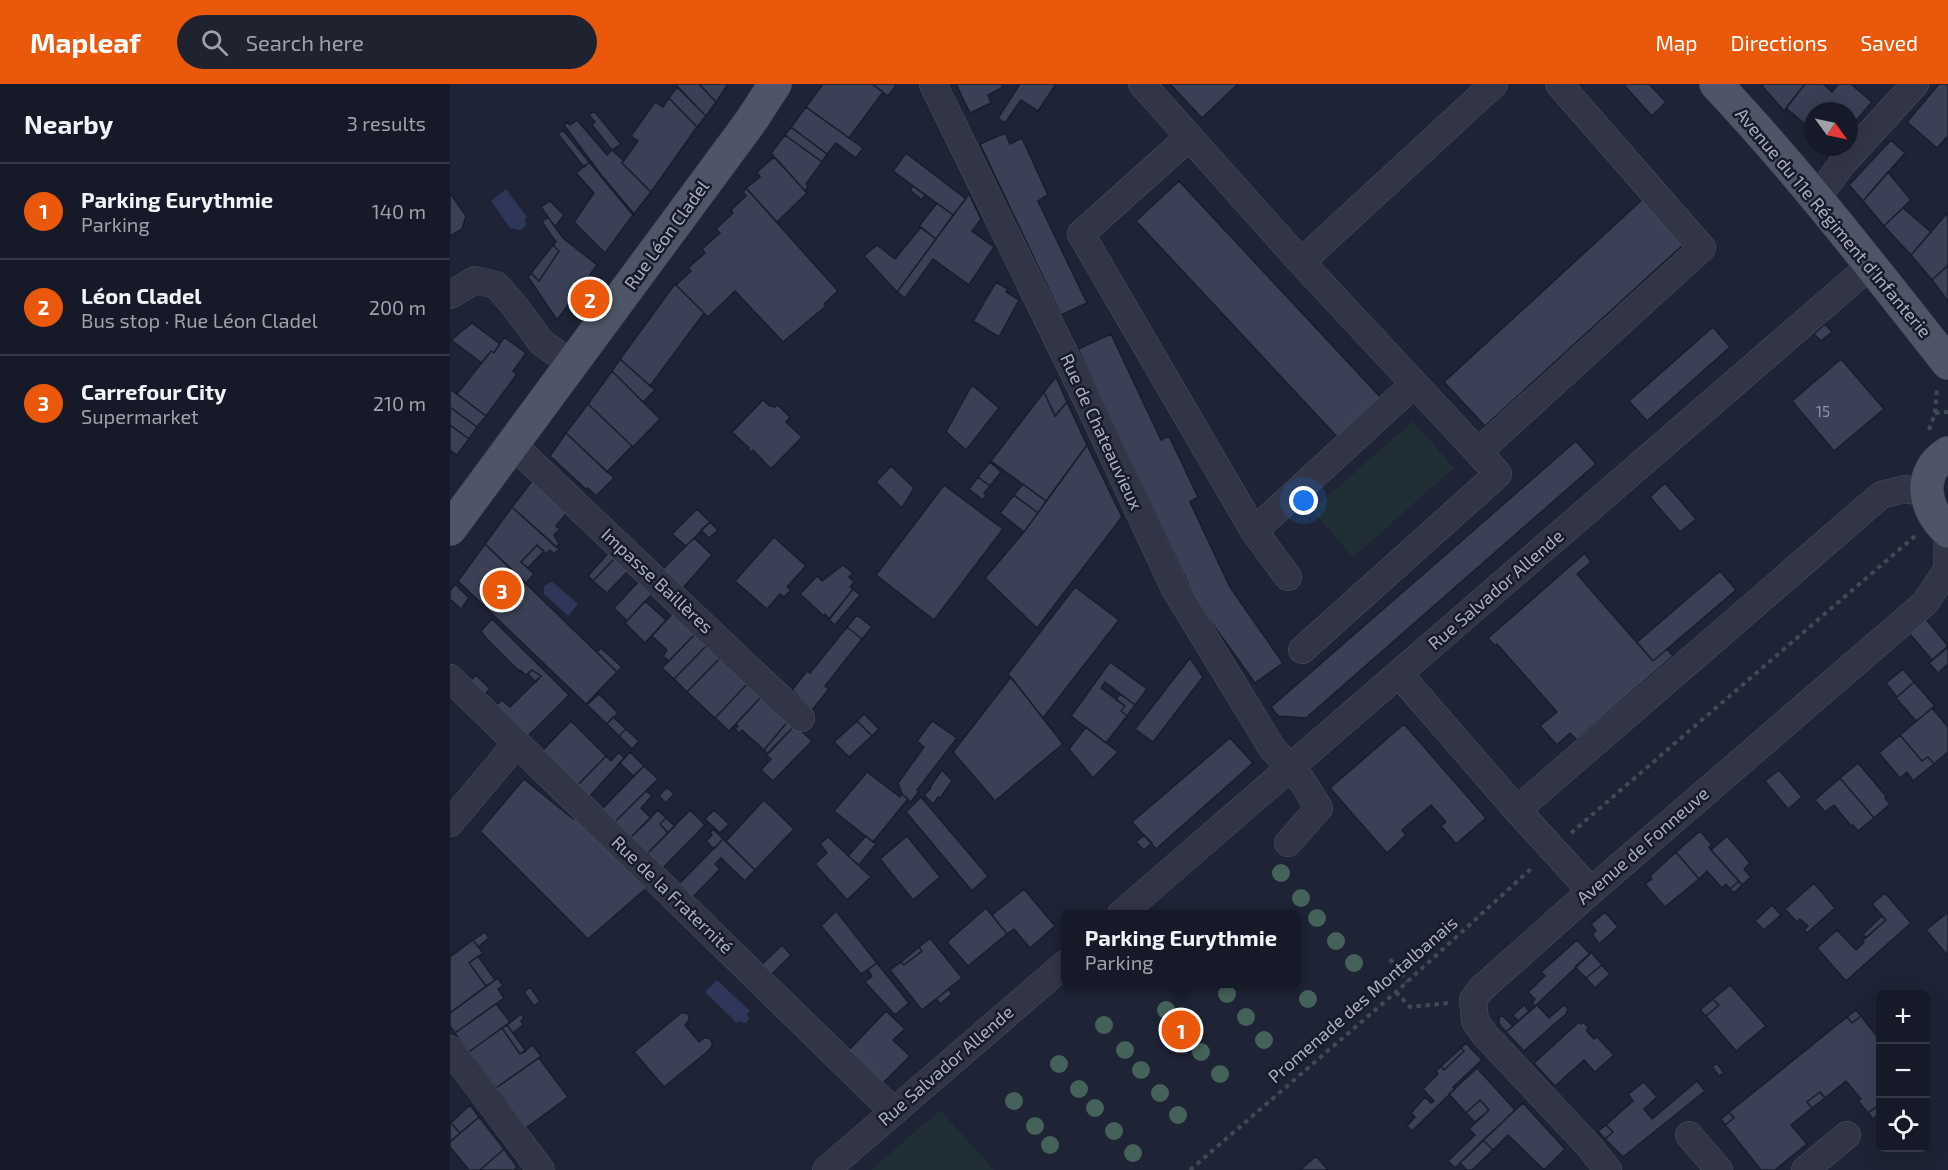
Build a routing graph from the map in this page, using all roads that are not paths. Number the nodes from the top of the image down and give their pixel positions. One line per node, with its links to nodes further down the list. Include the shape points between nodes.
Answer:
1 (775, 84): 13 (main road, Rue Léon Cladel)
2 (933, 84): 29 (street, Rue de Chateauvieux, via 1090,406 1174,589 1272,748)
3 (1142, 84): 8 (street)
4 (1494, 84): 10 (street)
5 (1559, 84): 18 (street, via 1702,248)
6 (1716, 84): 9 (main road, Avenue du 11e Régiment d'Infanterie)
7 (1915, 84): 9 (street, via 1842,164)
8 (1189, 137): 10 (street); 21 (street, via 1080,234)
9 (1817, 198): 11 (main road, Avenue du 11e Régiment d'Infanterie)
10 (1301, 262): 15 (street)
11 (1871, 265): 14 (main road, Avenue du 11e Régiment d'Infanterie); 25 (street, Rue Salvador Allende)
12 (450, 295): 13 (street, via 475,280 496,285 542,343)
13 (571, 363): 17 (main road, Rue Léon Cladel)
14 (1948, 363)
15 (1414, 384): 18 (street); 21 (street)
16 (1938, 442): 19 (main road, via 1928,479)
17 (513, 445): 20 (main road, Rue Léon Cladel); 27 (street, Impasse Baillères)
18 (1478, 452): 24 (street, via 1498,474)
19 (1912, 492): 22 (main road); 30 (street, via 1881,495)
20 (450, 529)
21 (1254, 531): 23 (street)
22 (1948, 531): 33 (street, Avenue de Fonneuve, via 1947,570 1925,603)
23 (1288, 577)
24 (1302, 650)
25 (1399, 674): 29 (street, Rue Salvador Allende); 30 (street)
26 (450, 678): 28 (street, Rue de la Fraternité)
27 (801, 718)
28 (517, 743): 31 (street); 37 (street, Rue de la Fraternité)
29 (1289, 769): 32 (street, Rue de Chateauvieux, via 1319,808); 34 (street, Rue Salvador Allende)
30 (1517, 810): 33 (street)
31 (450, 823)
32 (1288, 843)
33 (1591, 891): 42 (street, Avenue de Fonneuve, via 1473,1000 1475,1021 1485,1035)
34 (1127, 910)
35 (1061, 966): 37 (street, Rue Salvador Allende)
36 (450, 1049): 40 (street)
37 (894, 1112): 41 (street, Rue Salvador Allende)
38 (1689, 1135): 43 (street)
39 (1847, 1135): 44 (street)
40 (541, 1170)
41 (826, 1170)
42 (1608, 1170)
43 (1719, 1170)
44 (1805, 1170)

